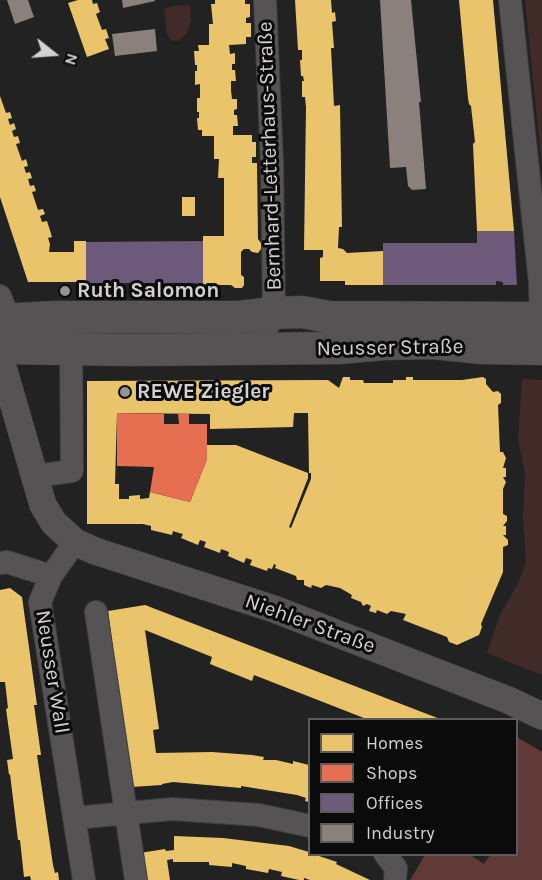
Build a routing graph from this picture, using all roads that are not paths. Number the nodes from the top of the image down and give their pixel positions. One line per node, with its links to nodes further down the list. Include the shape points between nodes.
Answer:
1 (265, 0): 3 (street, Bernhard-Letterhaus-Straße)
2 (510, 0): 5 (street)
3 (274, 313): 4 (main road, Neusser Straße, via 302,312); 6 (main road, Neusser Straße); 8 (street, via 254,343)
4 (329, 317): 5 (main road, Neusser Straße); 9 (main road, via 317,332 320,344)
5 (541, 318)
6 (2, 321): 7 (main road, Neusser Straße, via 36,348)
7 (71, 349): 8 (main road, Neusser Straße); 12 (street, via 72,471)
8 (239, 349): 9 (main road, Neusser Straße)
9 (327, 349): 10 (main road, Neusser Straße, via 433,343)
10 (542, 349)
11 (0, 357): 12 (street)
12 (35, 476): 13 (street, via 43,505 54,523)
13 (75, 542): 15 (street, Neusser Wall); 17 (street, Niehler Straße, via 274,609)
14 (0, 563): 15 (street)
15 (51, 576): 19 (street, Neusser Wall, via 40,602)
16 (96, 612): 18 (street)
17 (542, 716)
18 (126, 814): 19 (street); 20 (street, via 172,809 214,811 260,815); 22 (street)
19 (74, 818): 21 (street, Neusser Wall)
20 (308, 826)
21 (84, 880)
22 (136, 880)

